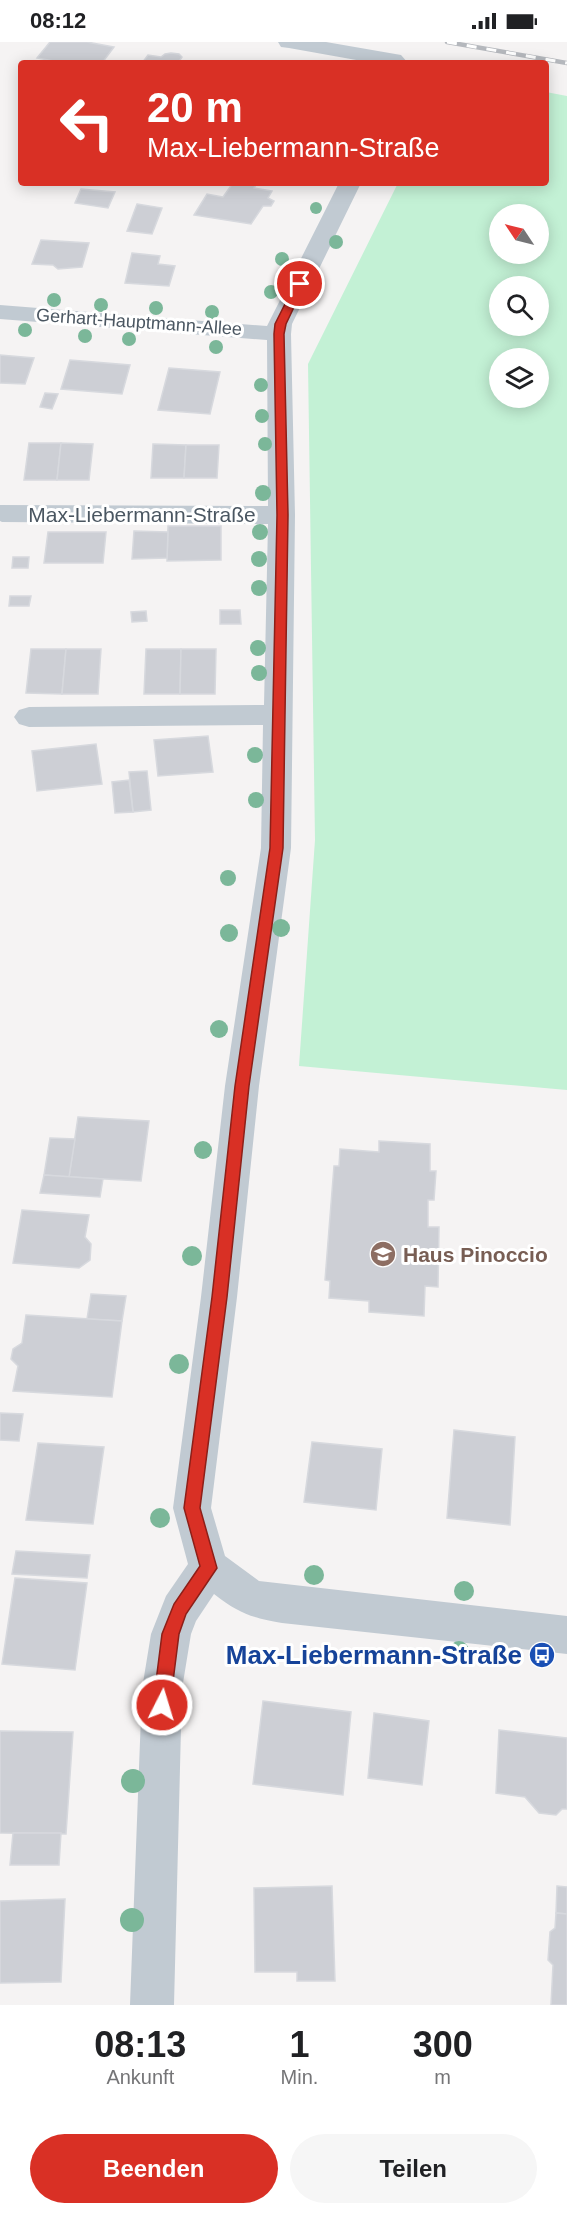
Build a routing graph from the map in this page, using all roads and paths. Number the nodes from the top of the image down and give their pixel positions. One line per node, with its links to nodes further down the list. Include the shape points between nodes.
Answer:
1 (289, 42): 2 (street)
2 (393, 60)
3 (349, 186): 5 (street, Max-Liebermann-Straße, via 280,324)
4 (0, 312): 5 (street, Gerhart-Hauptmann-Allee)
5 (279, 334): 7 (street, Max-Liebermann-Straße)
6 (2, 513): 7 (street, Max-Liebermann-Straße)
7 (282, 515): 8 (street, Max-Liebermann-Straße)
8 (280, 715): 9 (street); 10 (street, Max-Liebermann-Straße, via 276,848 242,1086 192,1508)
9 (29, 717)
10 (209, 1568): 11 (street, via 250,1598 282,1604); 12 (street, via 180,1610 162,1689)
11 (567, 1635)
12 (152, 2005)

